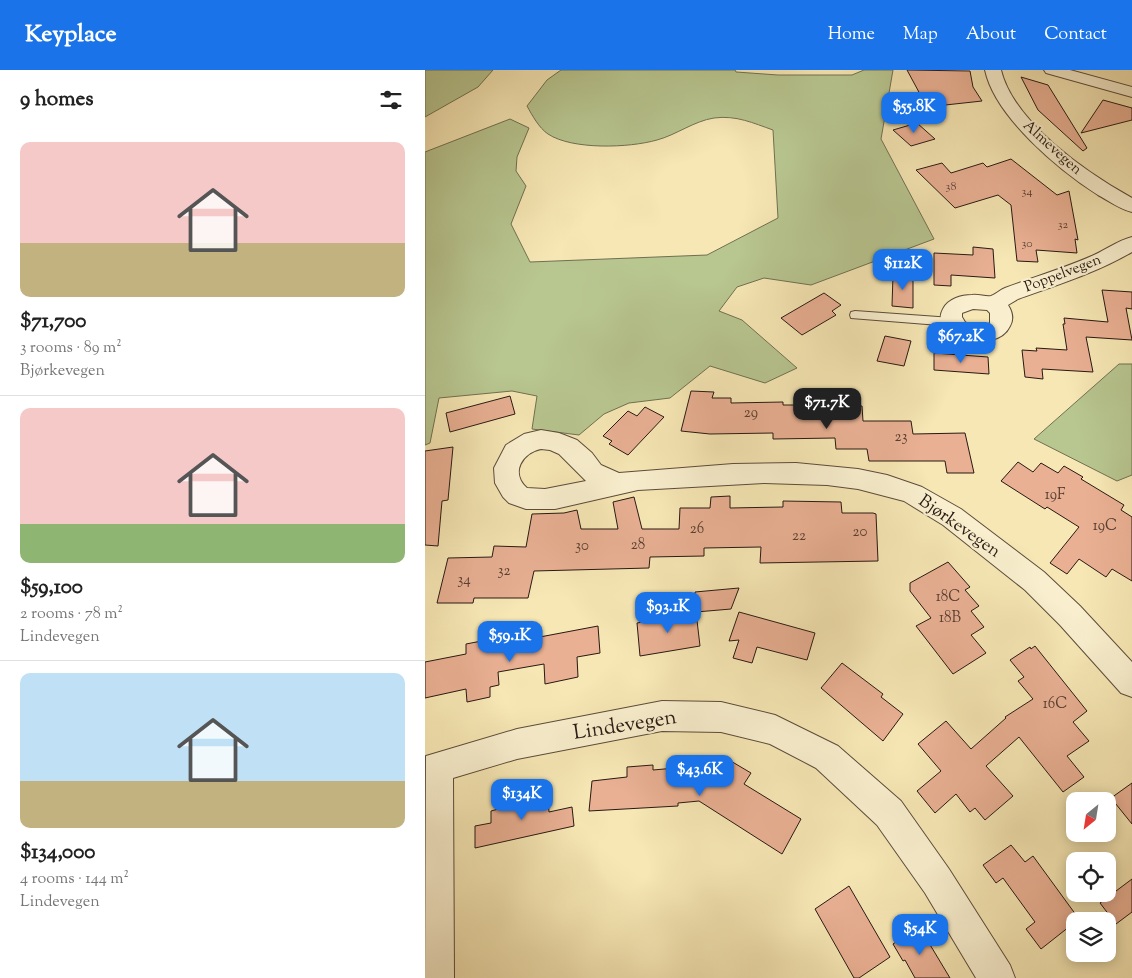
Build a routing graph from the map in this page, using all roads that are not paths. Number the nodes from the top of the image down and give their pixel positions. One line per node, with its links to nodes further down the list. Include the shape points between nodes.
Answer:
1 (993, 70): 4 (street, Almevegen, via 1003,95 1020,120 1055,155 1104,191)
2 (1053, 70): 3 (street)
3 (1132, 92)
4 (1132, 206)
5 (1132, 243): 6 (street, Poppelvegen, via 1114,254)
6 (993, 303): 8 (street, Poppelvegen, via 958,305 953,309); 8 (street, via 1001,310 1002,321 992,333 971,333)
7 (855, 315): 8 (lane)
8 (952, 322)
9 (618, 483): 10 (street, Bjørkevegen, via 737,472 829,475 871,481 912,494 968,528 1049,593)
10 (1132, 683)
11 (431, 768): 12 (street, Lindevegen); 13 (street, Lindevegen, via 517,744 662,716 721,716 775,730 827,757 889,813 937,881)
12 (436, 978)
13 (997, 978)

